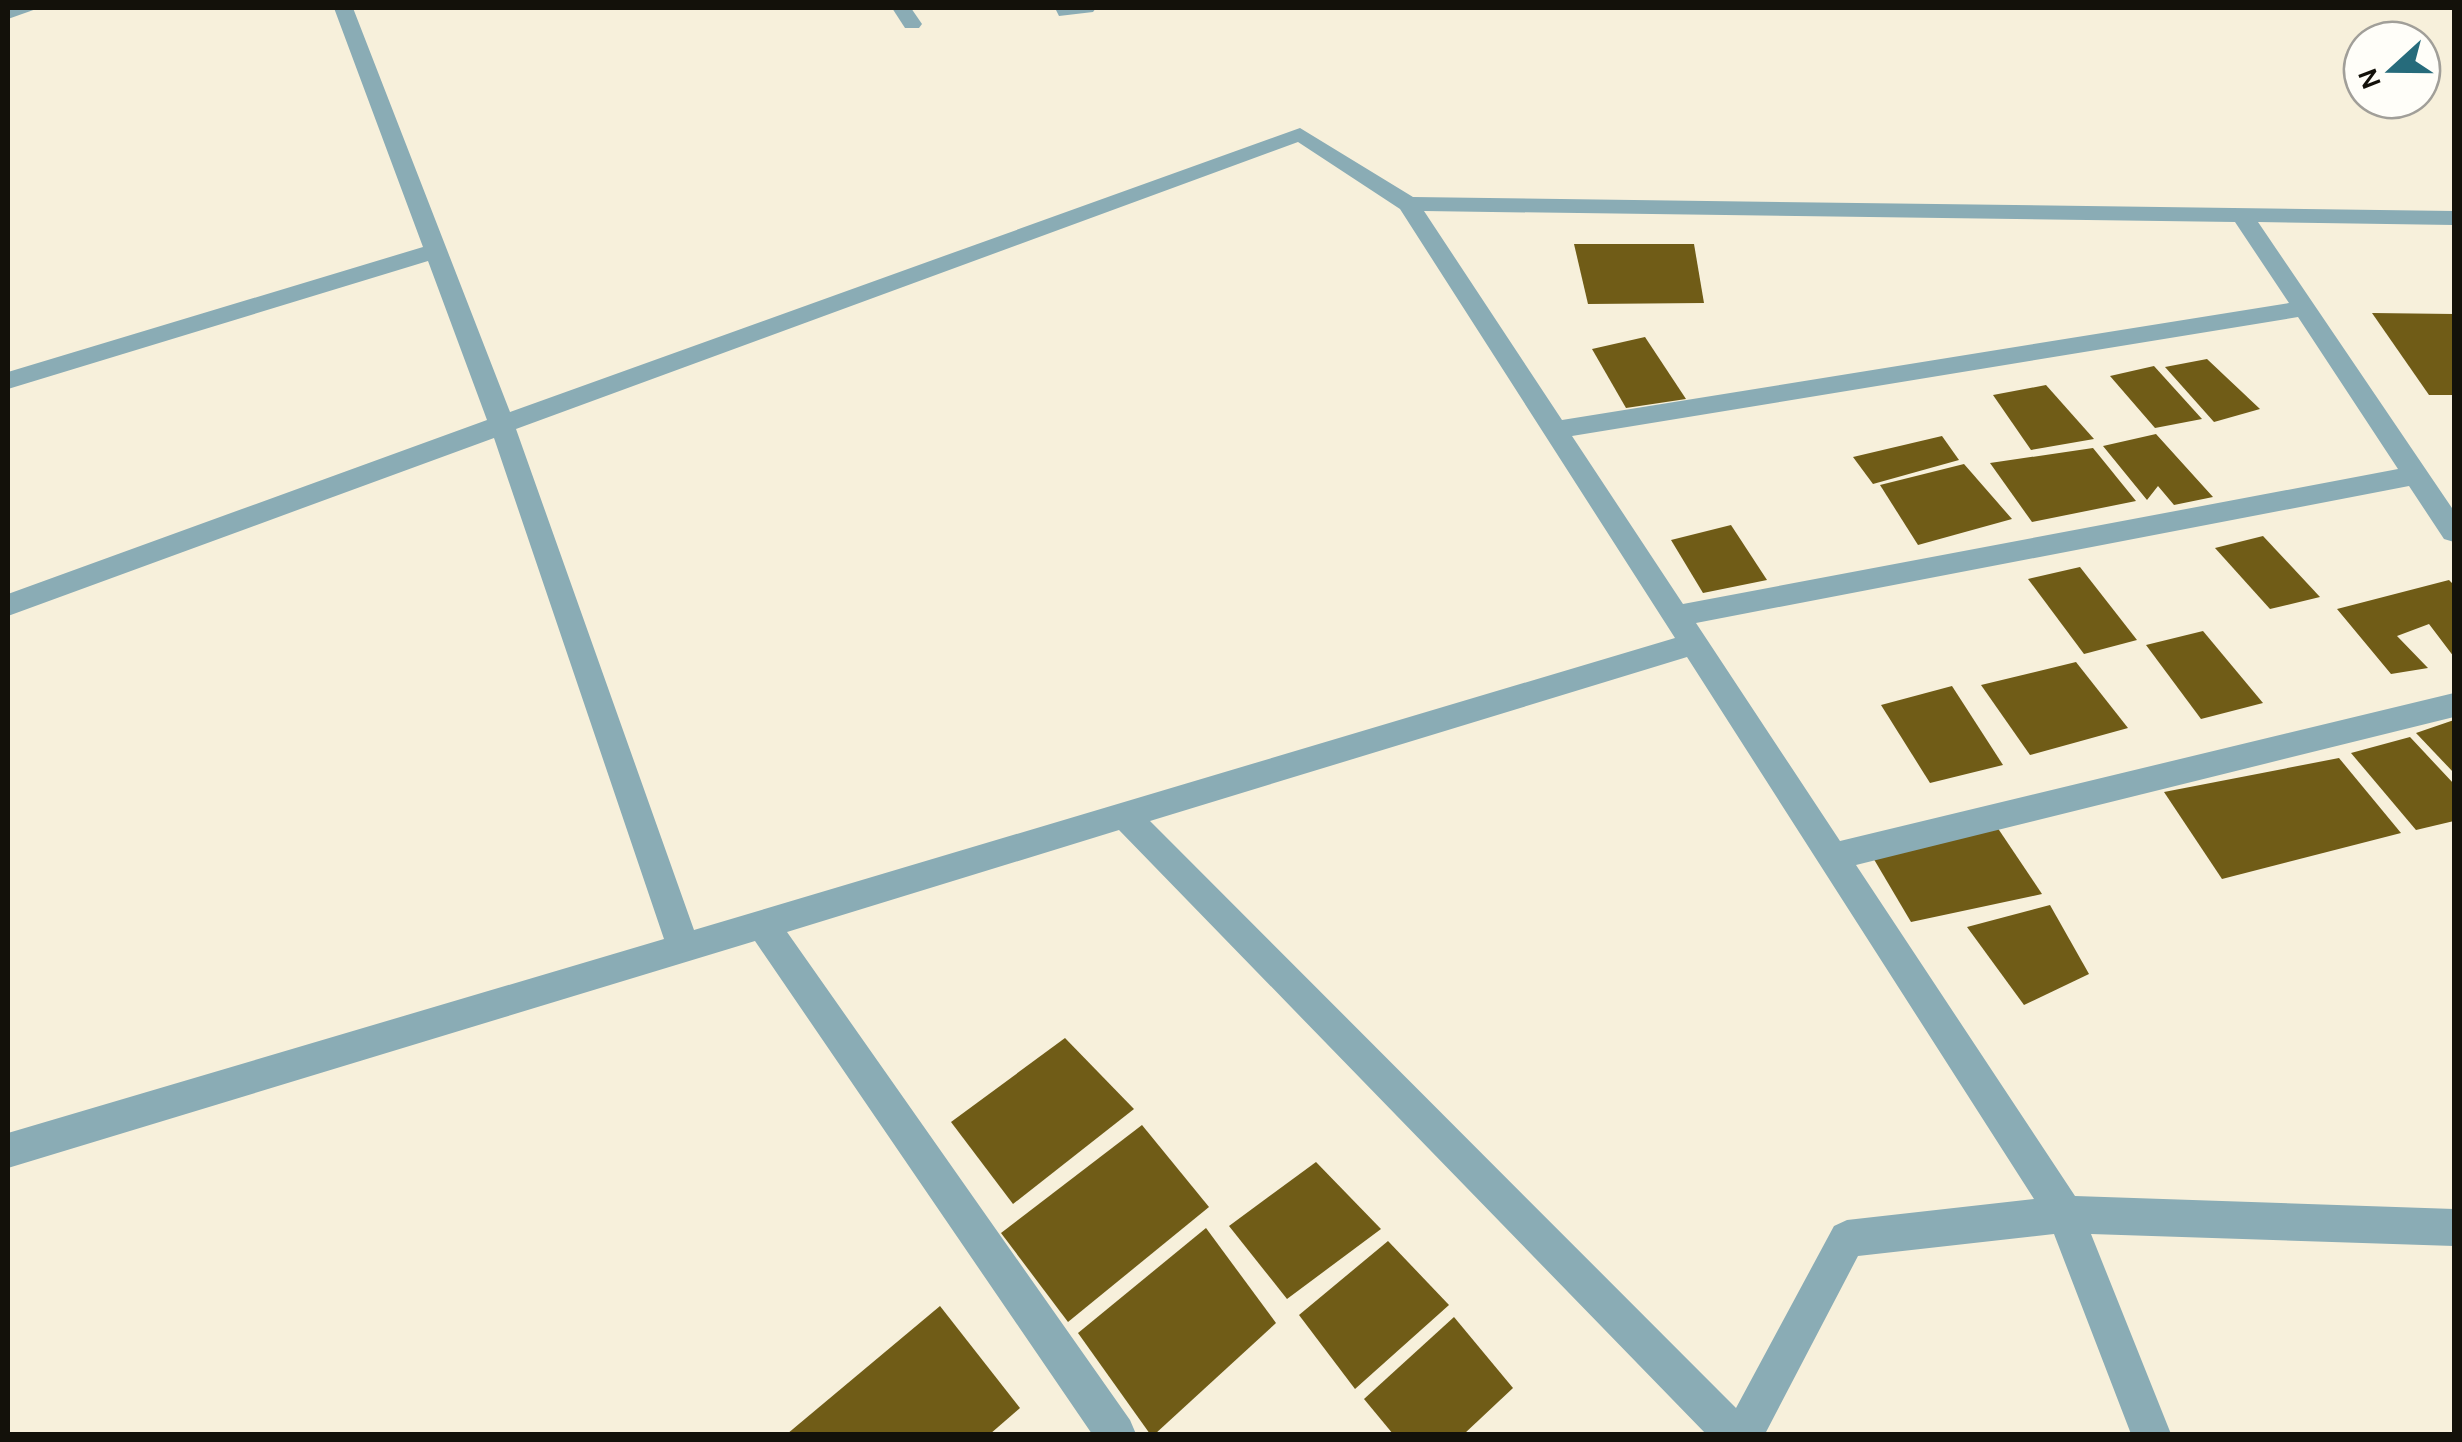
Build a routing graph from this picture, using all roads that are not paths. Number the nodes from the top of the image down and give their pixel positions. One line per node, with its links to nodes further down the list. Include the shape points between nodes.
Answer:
1 (29, 8): 5 (street)
2 (343, 8): 9 (street)
3 (1064, 8): 4 (street)
4 (1086, 8)
5 (8, 13)
6 (1408, 204): 7 (street); 12 (street, via 1300,134); 13 (street)
7 (2242, 216): 8 (street); 10 (street)
8 (2454, 218)
9 (436, 251): 11 (street); 12 (street)
10 (2304, 308): 13 (street); 14 (street)
11 (8, 381)
12 (502, 425): 16 (street); 22 (street)
13 (1555, 430): 17 (street)
14 (2416, 475): 15 (street); 17 (street)
15 (2454, 532)
16 (8, 605)
17 (1685, 630): 19 (street); 20 (street)
18 (2454, 705): 20 (street)
19 (1125, 816): 21 (street); 27 (street)
20 (1833, 857): 24 (street)
21 (763, 925): 22 (street); 26 (street)
22 (684, 948): 23 (street)
23 (8, 1151)
24 (2065, 1214): 25 (street); 28 (street, via 1847,1239); 29 (street)
25 (2454, 1228)
26 (1116, 1434)
27 (1734, 1434)
28 (1744, 1434)
29 (2151, 1434)

